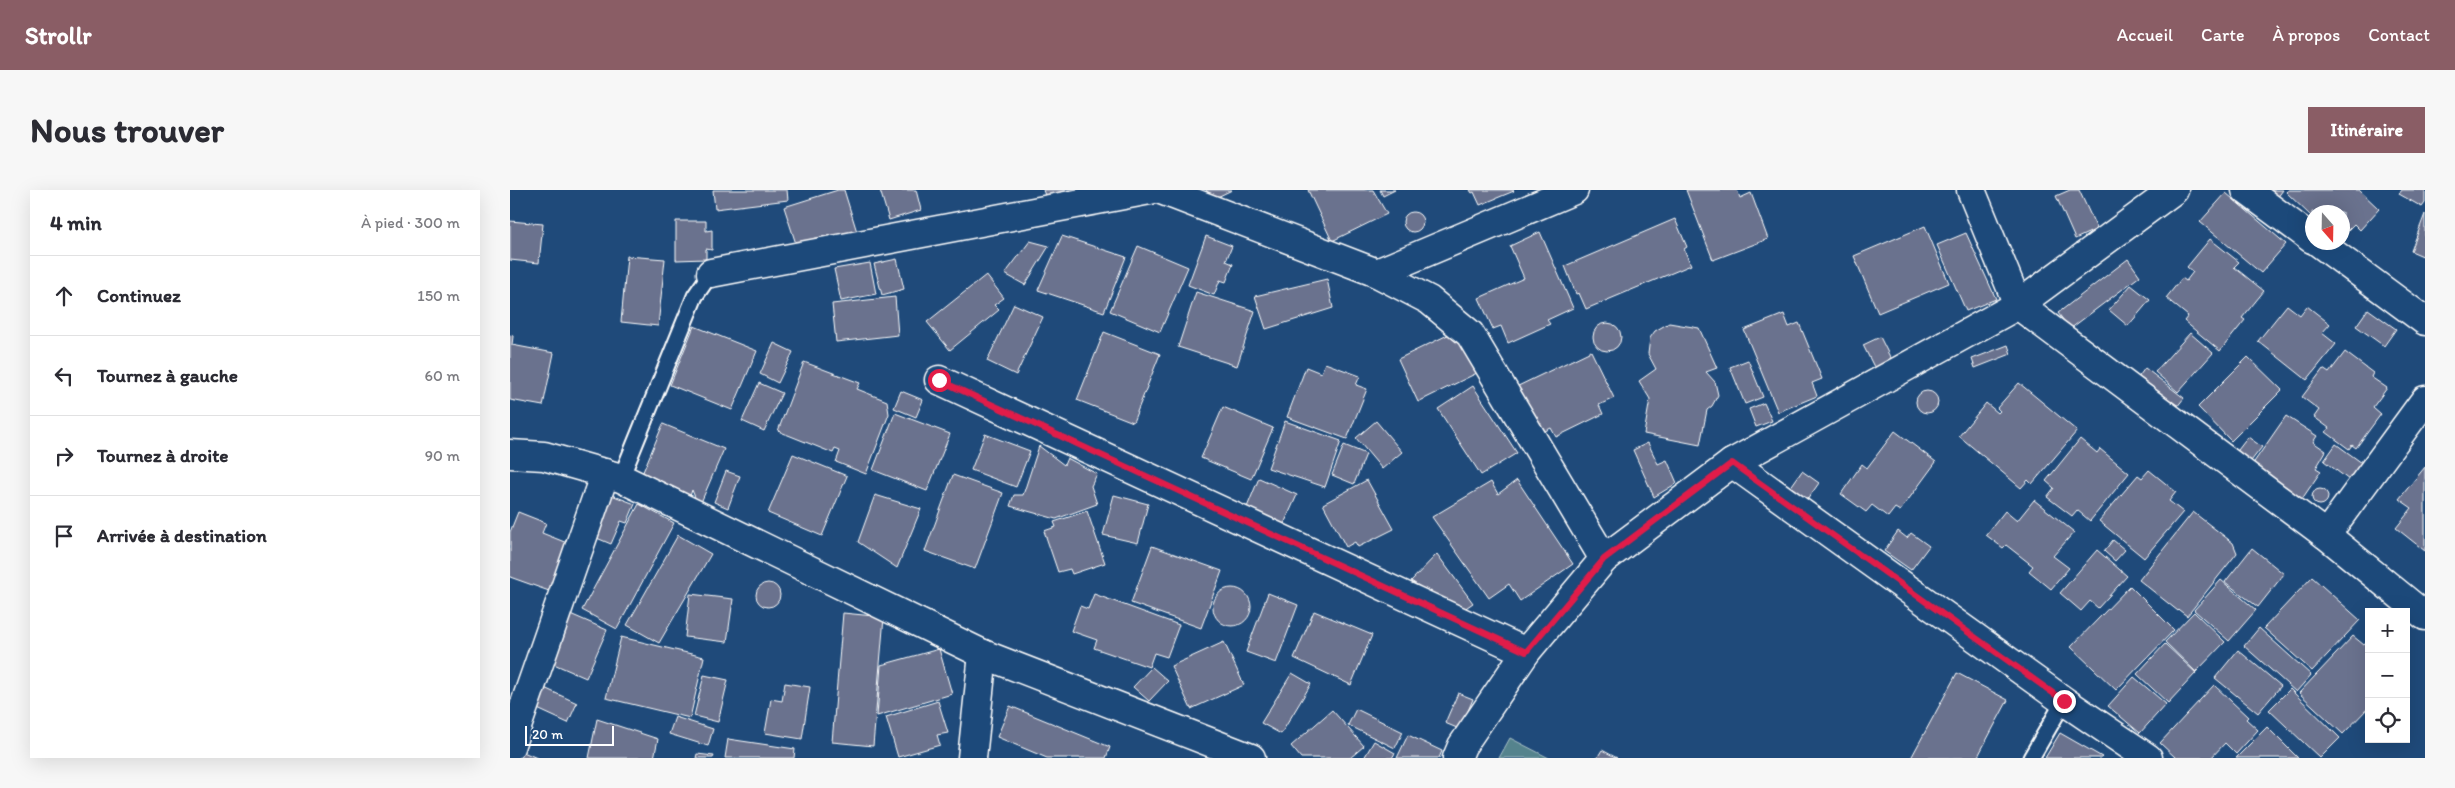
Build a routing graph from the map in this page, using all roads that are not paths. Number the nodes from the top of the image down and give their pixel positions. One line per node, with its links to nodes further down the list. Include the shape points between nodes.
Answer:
1 (1150, 190): 9 (street)
2 (1161, 190): 10 (street)
3 (1574, 190): 10 (street)
4 (1971, 190): 11 (street)
5 (2174, 190): 11 (street)
6 (2246, 190): 7 (street)
7 (2305, 234)
8 (2329, 250): 12 (street)
9 (711, 273): 17 (lane, via 696,296)
10 (1377, 273): 19 (street, via 1429,300 1470,334)
11 (2018, 305): 16 (street); 18 (street)
12 (2425, 320)
13 (939, 380): 21 (street)
14 (2425, 400): 18 (street)
15 (510, 454): 17 (street, via 544,456)
16 (1732, 463): 19 (street); 23 (street)
17 (613, 475): 22 (street); 24 (street)
18 (2326, 535): 20 (street)
19 (1604, 559): 21 (street)
20 (2425, 616)
21 (1526, 652): 27 (street)
22 (983, 654): 25 (street); 26 (street)
23 (2064, 701): 28 (lane); 29 (street)
24 (510, 747)
25 (972, 758)
26 (1251, 758)
27 (1457, 758)
28 (2031, 758)
29 (2148, 758)

